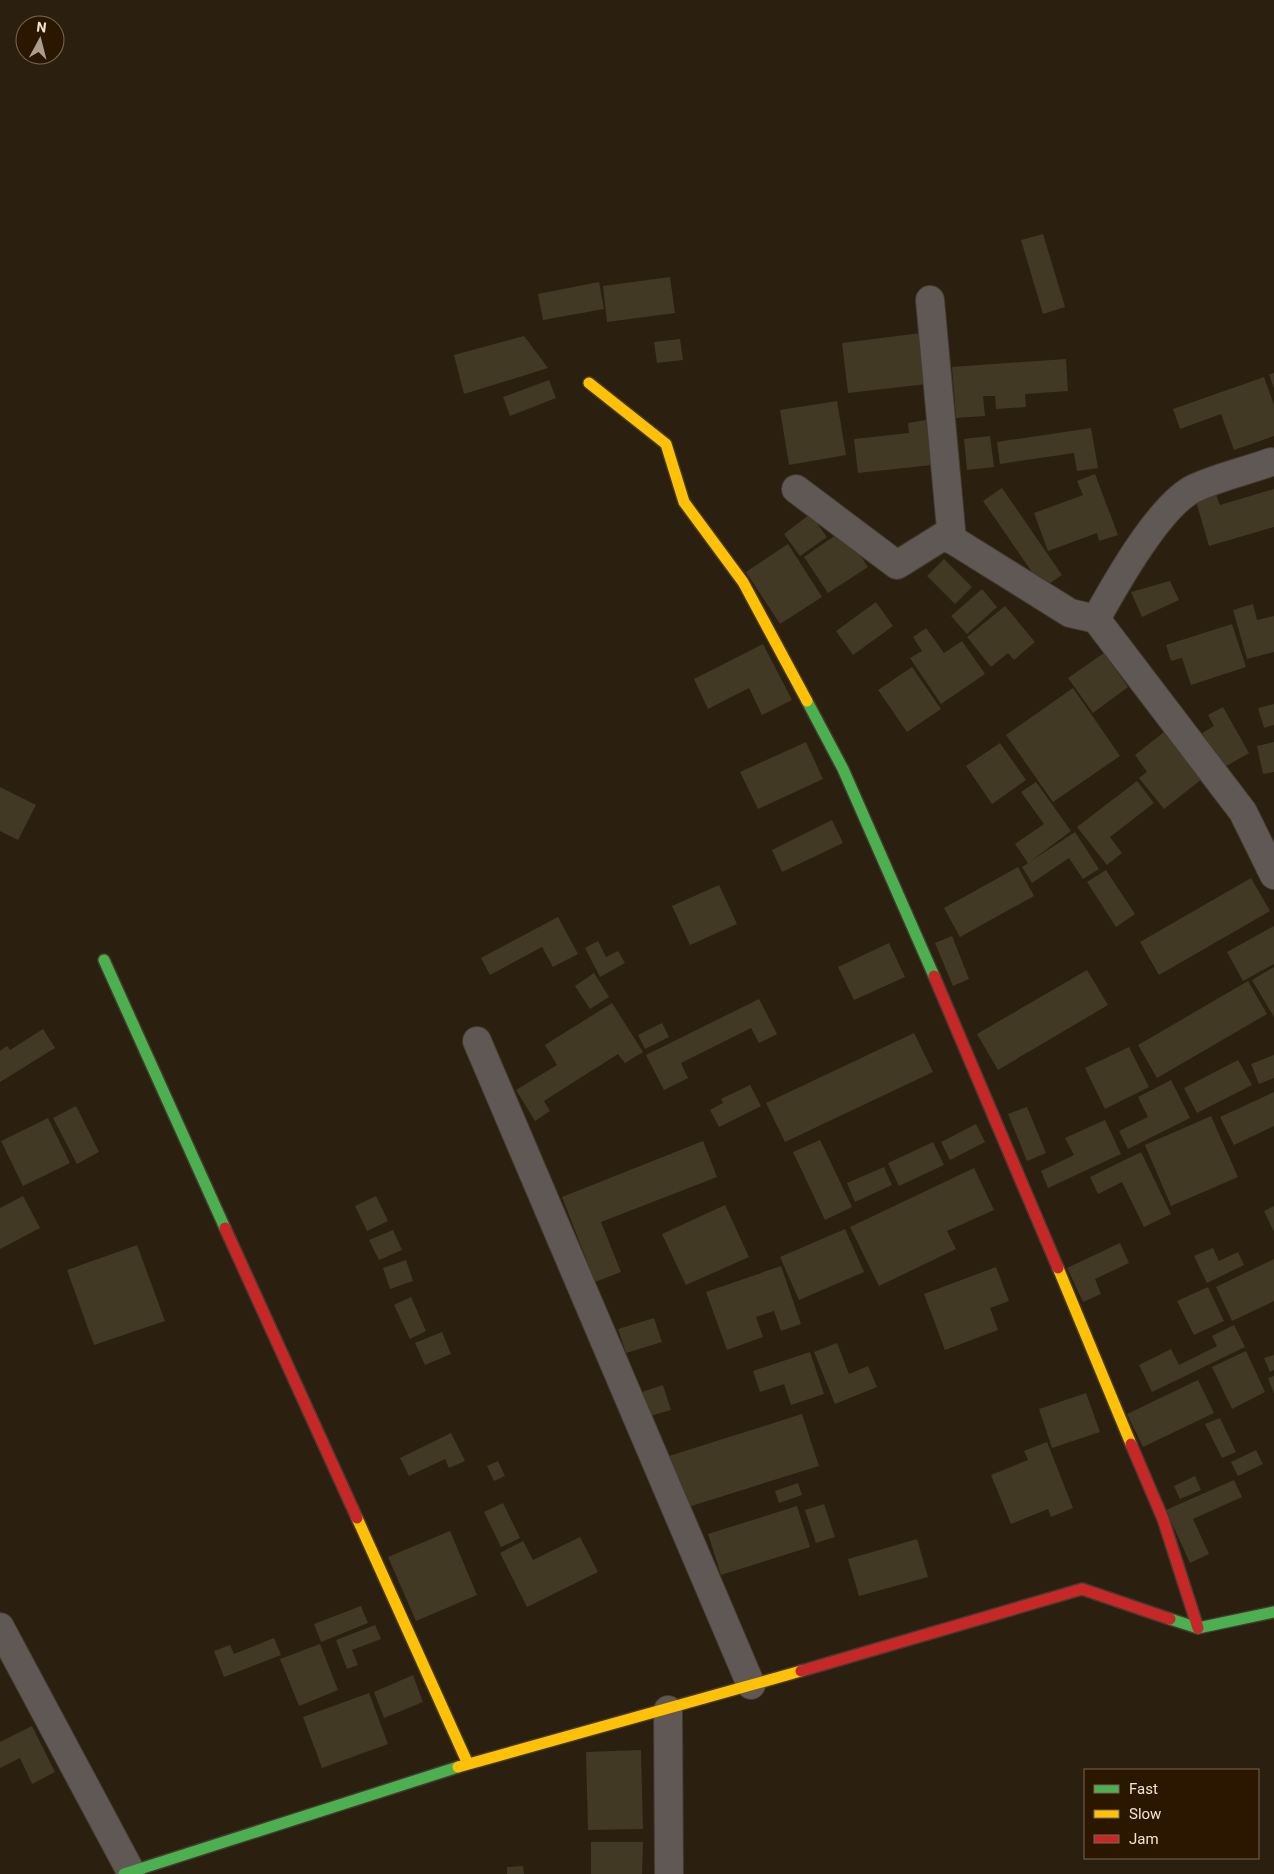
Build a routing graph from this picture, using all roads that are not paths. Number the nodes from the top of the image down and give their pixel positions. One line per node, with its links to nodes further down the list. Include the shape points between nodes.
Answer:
1 (930, 300): 5 (street)
2 (589, 383): 12 (street, via 666,444 684,502 743,582 843,769 967,1051 1148,1482)
3 (1271, 462): 6 (street, via 1194,488 1172,504 1123,570)
4 (796, 489): 5 (street, via 897,565 945,535)
5 (952, 540): 6 (street, via 1070,613)
6 (1096, 619): 7 (street, via 1242,812)
7 (1274, 875)
8 (104, 960): 15 (street)
9 (477, 1041): 13 (street)
10 (1274, 1612): 12 (street)
11 (0, 1627): 16 (street)
12 (1198, 1628): 13 (street, via 1082,1589)
13 (751, 1685): 14 (street)
14 (668, 1710): 15 (street); 17 (street)
15 (468, 1764): 16 (street)
16 (128, 1873)
17 (670, 1874)

